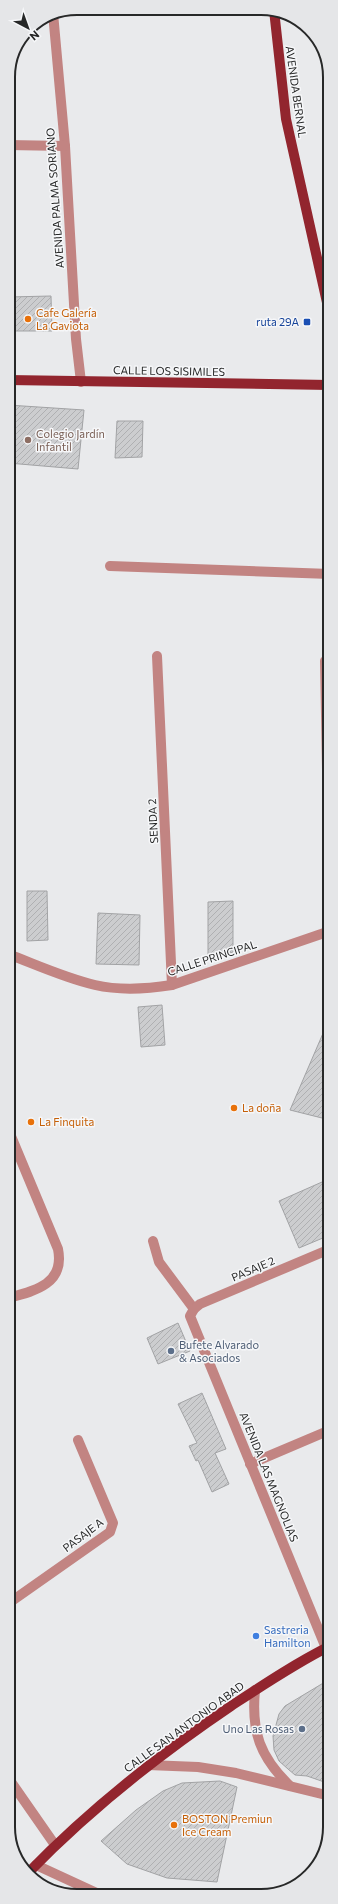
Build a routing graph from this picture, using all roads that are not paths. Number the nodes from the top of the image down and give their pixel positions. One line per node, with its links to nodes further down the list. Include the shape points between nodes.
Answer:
1 (275, 17): 5 (main road, AVENIDA BERNAL, via 286,118)
2 (54, 20): 4 (street, AVENIDA PALMA SORIANO)
3 (15, 145): 4 (street)
4 (64, 146): 7 (street, AVENIDA PALMA SORIANO, via 76,339)
5 (323, 284)
6 (15, 380): 7 (main road, CALLE LOS SISIMILES)
7 (82, 382): 8 (main road, CALLE LOS SISIMILES)
8 (323, 385)
9 (110, 566): 10 (street)
10 (323, 574)
11 (157, 656): 14 (street, SENDA 2)
12 (323, 933): 14 (street, CALLE PRINCIPAL)
13 (15, 956): 14 (street, CALLE PRINCIPAL, via 76,980 97,985 134,989)
14 (172, 985)
15 (15, 1146): 18 (street, via 60,1256 57,1270 46,1285)
16 (153, 1241): 19 (street, AVENIDA LAS MAGNOLIAS, via 159,1262)
17 (323, 1252): 19 (street, PASAJE 2, via 200,1304)
18 (15, 1296)
19 (192, 1312): 22 (street, AVENIDA LAS MAGNOLIAS)
20 (323, 1433): 22 (street)
21 (78, 1440): 23 (street, PASAJE A, via 113,1528)
22 (250, 1464): 24 (street, AVENIDA LAS MAGNOLIAS)
23 (15, 1598)
24 (323, 1635)
25 (323, 1650): 26 (main road, CALLE SAN ANTONIO ABAD)
26 (255, 1690): 27 (main road, CALLE SAN ANTONIO ABAD); 28 (street, via 253,1712 261,1747 276,1772)
27 (148, 1765): 28 (street, via 198,1767 236,1773); 31 (main road, CALLE SAN ANTONIO ABAD)
28 (292, 1787): 30 (street)
29 (15, 1789): 31 (street)
30 (323, 1794)
31 (55, 1845): 32 (main road, CALLE SAN ANTONIO ABAD)
32 (36, 1865): 33 (main road, CALLE SAN ANTONIO ABAD); 34 (street)
33 (32, 1869)
34 (88, 1889)

